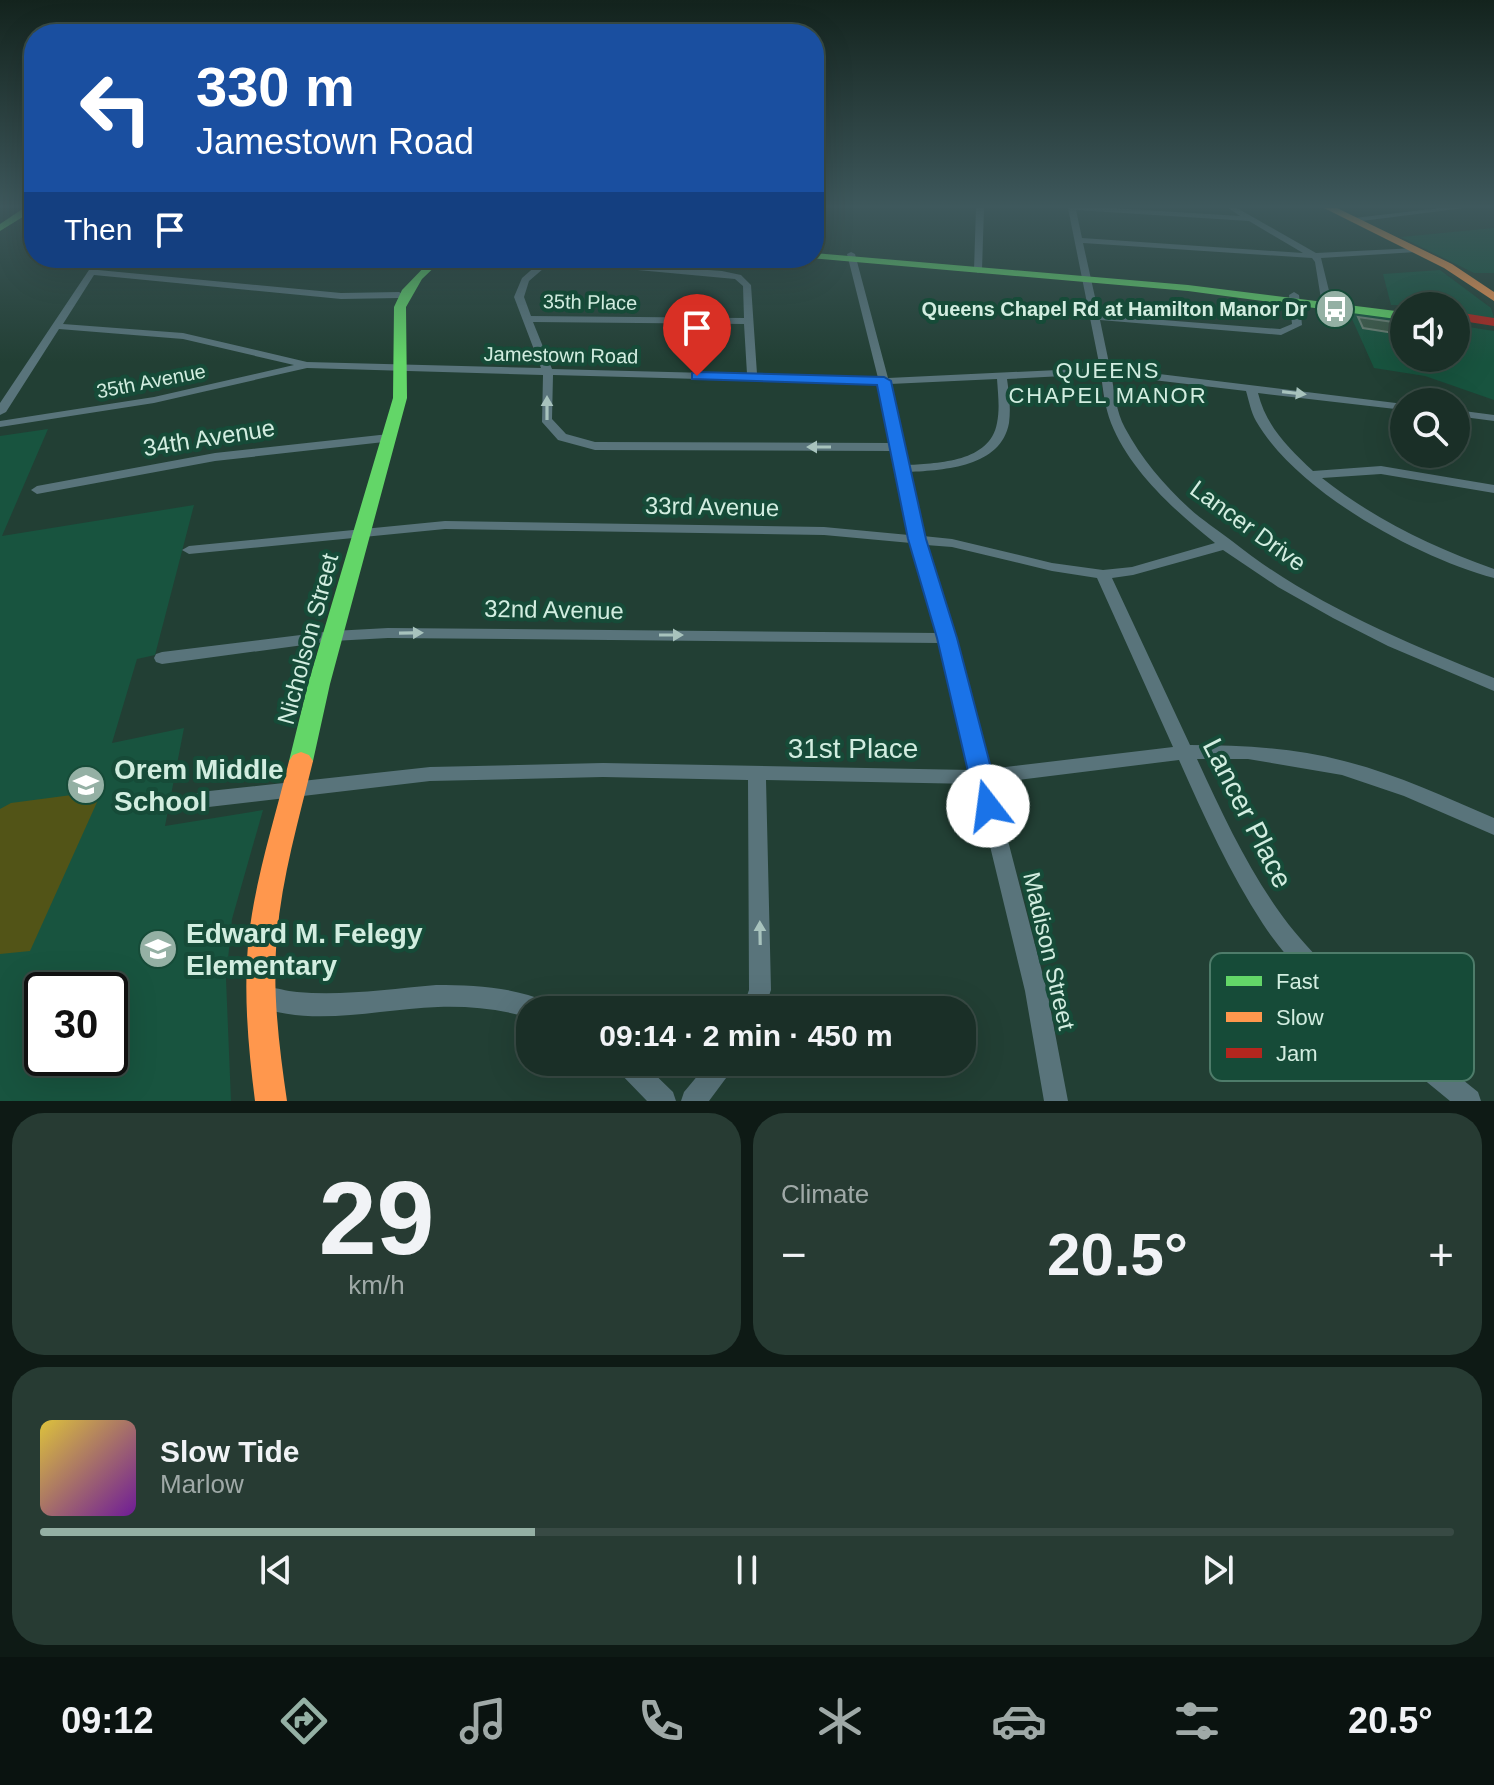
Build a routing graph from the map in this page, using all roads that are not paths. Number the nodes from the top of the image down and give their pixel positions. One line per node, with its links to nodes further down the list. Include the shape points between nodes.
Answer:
1 (852, 259): 34 (street, Madison Street)
2 (890, 259): 7 (main road)
3 (978, 259): 7 (street)
4 (1082, 259): 13 (street, Lancer Drive)
5 (1317, 259): 17 (street)
6 (1433, 259): 15 (main road)
7 (978, 267): 13 (main road)
8 (95, 268): 12 (street)
9 (426, 268): 14 (main road)
10 (539, 268): 22 (street, via 519,291)
11 (649, 268): 23 (street, via 738,277 747,285)
12 (93, 272): 14 (street, via 341,296); 26 (street)
13 (1086, 277): 16 (main road); 20 (street, Lancer Drive)
14 (399, 295): 29 (main road, Nicholson Street, via 395,320)
15 (1494, 297)
16 (1294, 298): 17 (main road); 19 (main road); 20 (street, via 1297,325 1281,332)
17 (1326, 299): 18 (main road)
18 (1390, 307)
19 (1390, 314)
20 (1093, 317): 30 (street, Lancer Drive)
21 (1470, 318): 24 (main road)
22 (528, 319): 23 (street, 35th Place); 31 (street)
23 (747, 321): 32 (street)
24 (1494, 322)
25 (1470, 325): 27 (main road)
26 (55, 326): 28 (street, Jamestown Road, via 183,336); 37 (street)
27 (1494, 328)
28 (307, 365): 29 (street, Jamestown Road); 40 (street, 35th Avenue, via 141,403)
29 (402, 368): 31 (street, Jamestown Road); 41 (main road, Nicholson Street, via 403,387)
30 (1106, 371): 33 (street, Jamestown Road); 35 (street, Jamestown Road); 49 (street, Lancer Drive, via 1114,415 1131,449 1176,504)
31 (548, 372): 32 (street, Jamestown Road); 42 (street, one-way to 31, via 595,446 562,437 546,420)
32 (752, 377): 34 (street, Jamestown Road)
33 (1002, 377): 34 (street, Jamestown Road); 43 (street, via 1004,417 994,443 957,462)
34 (884, 381): 42 (street, Madison Street)
35 (1251, 388): 36 (street, Jamestown Road, one-way to 36); 44 (street, via 1260,420)
36 (1390, 405)
37 (0, 412)
38 (1470, 415): 39 (street)
39 (1494, 418)
40 (0, 424)
41 (389, 438): 46 (street, 34th Avenue, via 215,457); 47 (main road, Nicholson Street)
42 (897, 447): 43 (street, Madison Street)
43 (902, 469): 48 (street, Madison Street)
44 (1312, 475): 45 (street, via 1381,470); 52 (street, via 1392,529)
45 (1494, 489)
46 (37, 490)
47 (362, 531): 48 (street, 33rd Avenue, via 445,525 687,528); 50 (street, 33rd Avenue); 53 (main road, Nicholson Street)
48 (917, 539): 51 (street, 33rd Avenue); 54 (street, Madison Street)
49 (1227, 544): 51 (street, 33rd Avenue, via 1133,571); 56 (street, Lancer Drive, via 1394,642)
50 (189, 550)
51 (1103, 574): 57 (street, Lancer Place)
52 (1494, 574)
53 (333, 636): 54 (street, 32nd Avenue, one-way to 54, via 469,632); 55 (street, 32nd Avenue); 60 (main road, Nicholson Street)
54 (947, 638): 59 (street, Madison Street)
55 (162, 658)
56 (1494, 685)
57 (1186, 752): 59 (street, 31st Place); 62 (street, 31st Place, via 1248,752 1309,760 1377,779); 63 (street, Lancer Place, via 1249,886)
58 (757, 776): 59 (street, 31st Place); 60 (street, 31st Place, via 603,770 445,773); 64 (street, one-way to 58)
59 (980, 777): 73 (street, Madison Street, via 1036,991)
60 (293, 787): 61 (street, 31st Place); 65 (main road, Nicholson Street, via 266,911)
61 (200, 800)
62 (1494, 827)
63 (1301, 953)
64 (758, 996)
65 (262, 997): 66 (street, via 332,1005 448,994); 70 (main road, Nicholson Street)
66 (516, 1004)
67 (639, 1076): 71 (street)
68 (713, 1076): 72 (street)
69 (1445, 1081): 74 (street, Lancer Place)
70 (271, 1101)
71 (664, 1101)
72 (693, 1101)
73 (1056, 1101)
74 (1469, 1101)

